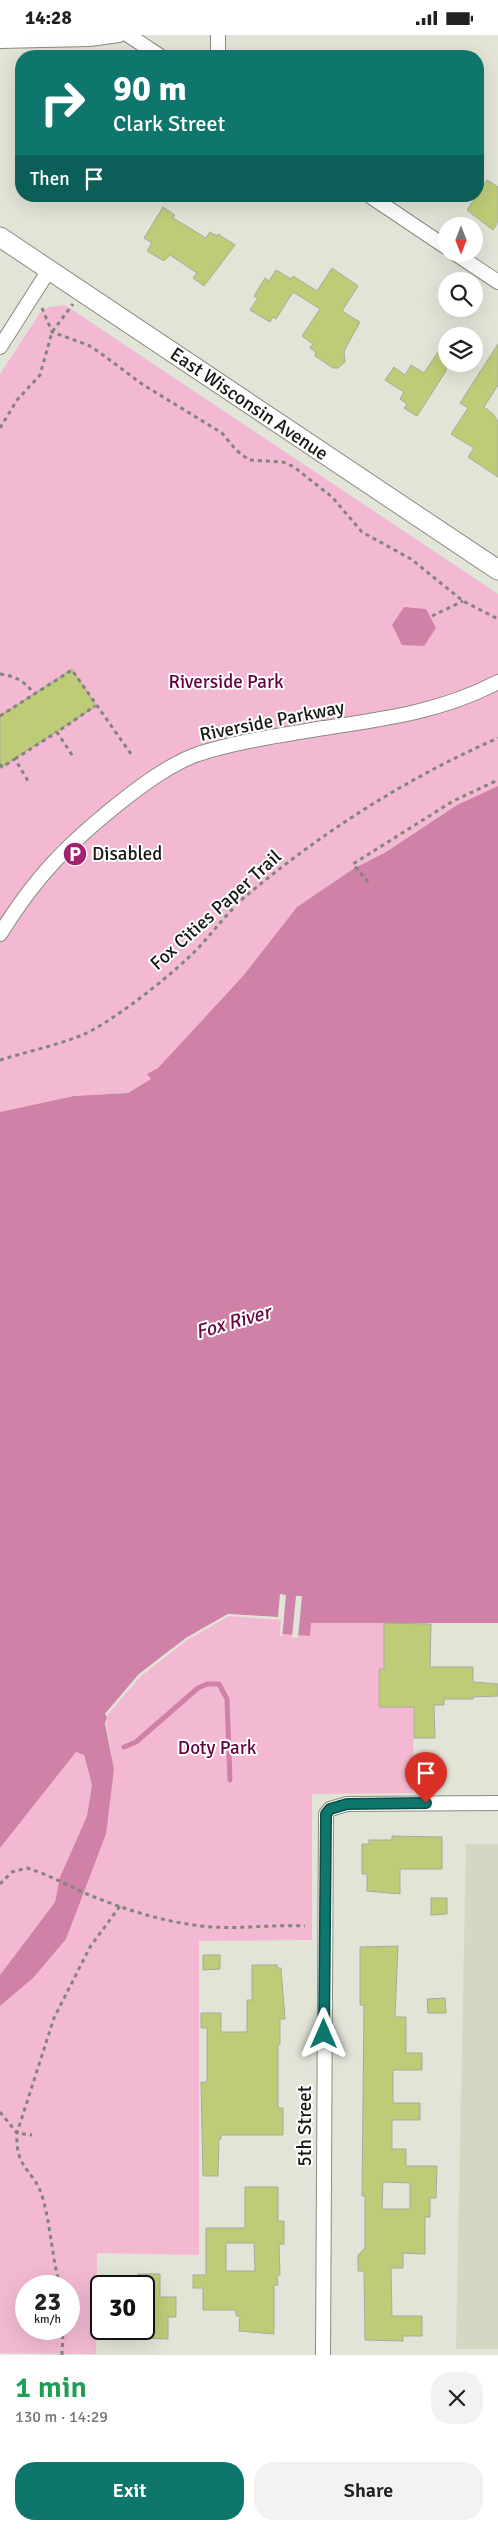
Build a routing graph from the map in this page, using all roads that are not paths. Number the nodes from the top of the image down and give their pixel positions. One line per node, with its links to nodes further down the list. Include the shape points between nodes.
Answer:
1 (119, 35): 4 (street, via 90,39)
2 (128, 35): 5 (street)
3 (218, 35): 6 (street)
4 (0, 41)
5 (151, 50)
6 (218, 50)
7 (379, 202): 9 (street)
8 (0, 237): 11 (main road, East Wisconsin Avenue)
9 (438, 242)
10 (470, 263): 12 (street)
11 (49, 270): 13 (street); 14 (main road, East Wisconsin Avenue)
12 (498, 282)
13 (0, 347)
14 (498, 570)
15 (498, 682): 16 (street, Riverside Parkway, via 454,702 419,713 263,739 197,755 138,788 71,843 22,898)
16 (0, 934)
17 (498, 1803): 18 (street, 5th Street, via 347,1804 330,1809 326,1814)
18 (323, 2355)

